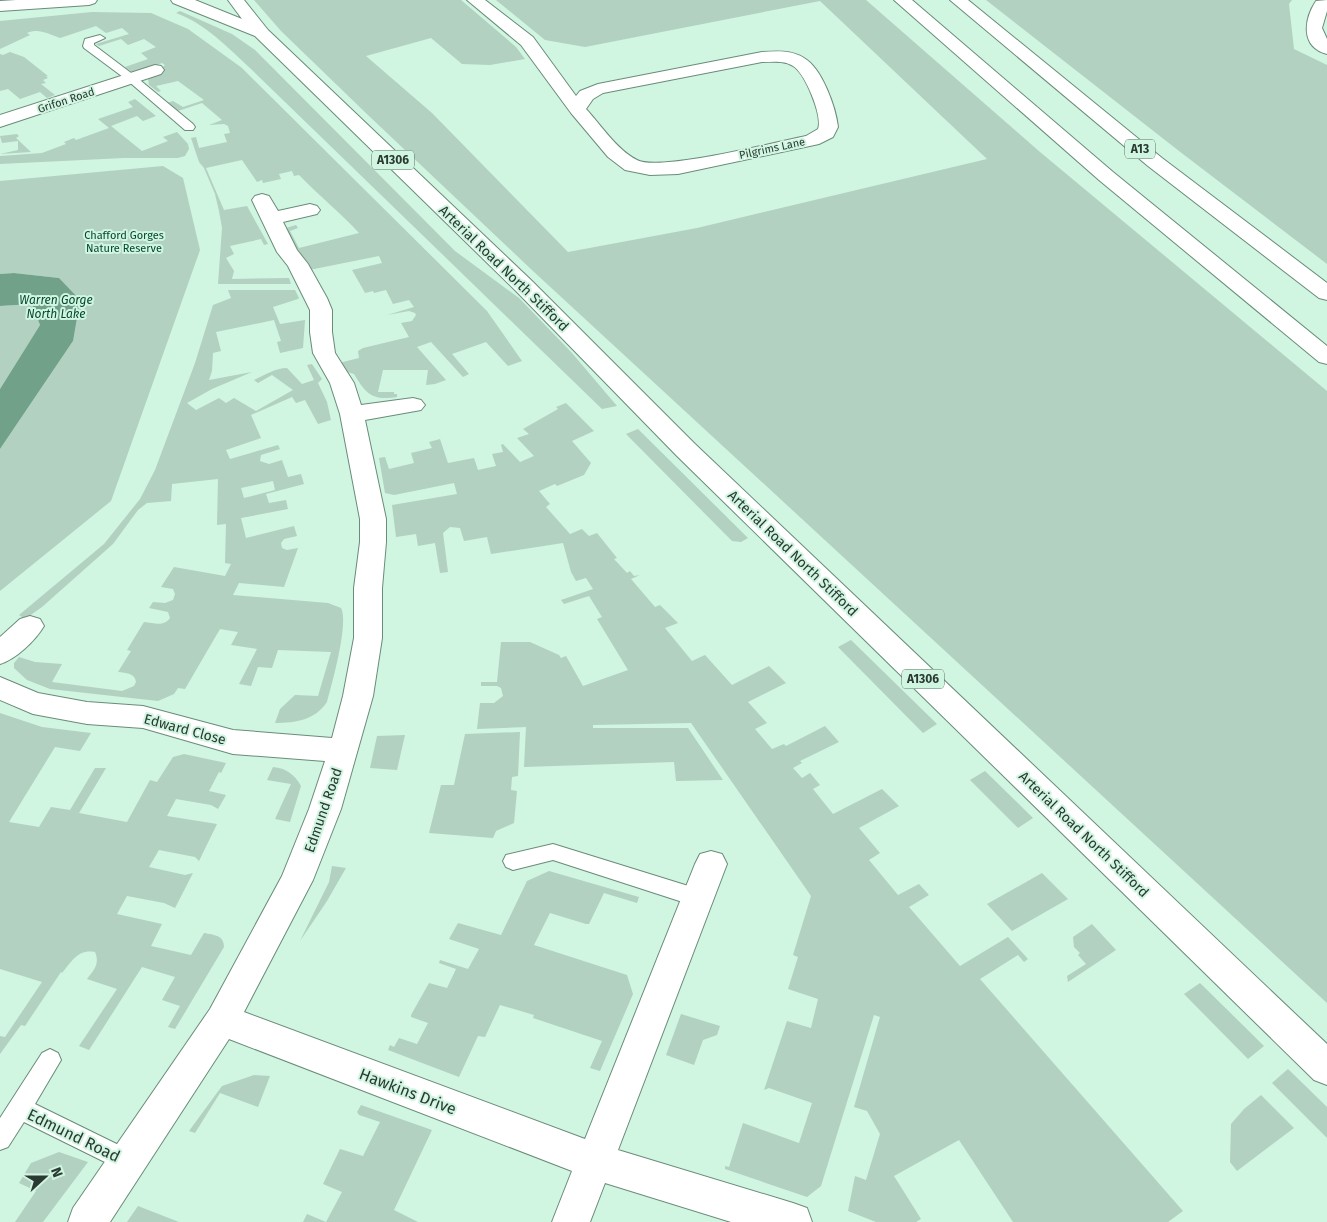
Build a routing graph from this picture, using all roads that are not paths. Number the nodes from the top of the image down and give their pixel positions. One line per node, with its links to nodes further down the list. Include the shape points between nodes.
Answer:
1 (89, 0): 8 (main road)
2 (179, 0): 9 (main road, Arterial Road North Stifford / A1306)
3 (236, 0): 9 (main road, Arterial Road North Stifford / A1306)
4 (475, 0): 14 (main road, Pilgrims Lane, via 527,41)
5 (902, 0): 21 (main road, via 1106,176)
6 (958, 0): 20 (main road, A13, via 1156,162)
7 (1327, 2): 11 (main road, via 1322,4 1312,24 1316,39)
8 (0, 6)
9 (262, 34): 33 (main road, Arterial Road North Stifford / A1306, via 516,279 693,457)
10 (100, 38): 13 (lane, via 89,41 88,46)
11 (1327, 49)
12 (156, 70): 13 (main road, Grifon Road)
13 (131, 78): 17 (main road, Grifon Road); 18 (lane)
14 (554, 78): 15 (main road, Pilgrims Lane); 16 (main road, Pilgrims Lane)
15 (598, 89): 16 (main road, Pilgrims Lane, via 586,95); 16 (main road, Pilgrims Lane, via 762,57 788,58 810,71 829,127 812,140 678,168 650,169 624,162)
16 (577, 109)
17 (0, 121)
18 (189, 128)
19 (310, 210): 23 (main road, Edmund Road, via 267,210 287,252 316,298 321,310 324,353 342,383)
20 (1327, 293)
21 (1327, 357)
22 (413, 405): 23 (main road)
23 (352, 414): 27 (main road, Edmund Road, via 372,519 373,542 368,588 368,638 358,696)
24 (30, 626): 25 (main road)
25 (0, 654)
26 (0, 688): 27 (main road, Edward Close, via 33,703 88,713 143,717 233,742)
27 (343, 751): 31 (main road, Edmund Road, via 325,809 297,880)
28 (513, 861): 30 (lane, via 553,852)
29 (711, 864): 30 (main road)
30 (698, 898): 37 (main road)
31 (222, 1020): 36 (main road, Edmund Road); 37 (main road, Hawkins Drive)
32 (50, 1060): 34 (lane, Edmund Road)
33 (1327, 1068)
34 (21, 1108): 35 (lane, Edmund Road); 36 (lane, Edmund Road)
35 (0, 1139)
36 (127, 1161): 38 (main road, Edmund Road)
37 (595, 1161): 39 (main road); 40 (main road, Hawkins Drive)
38 (87, 1222)
39 (571, 1222)
40 (793, 1222)

